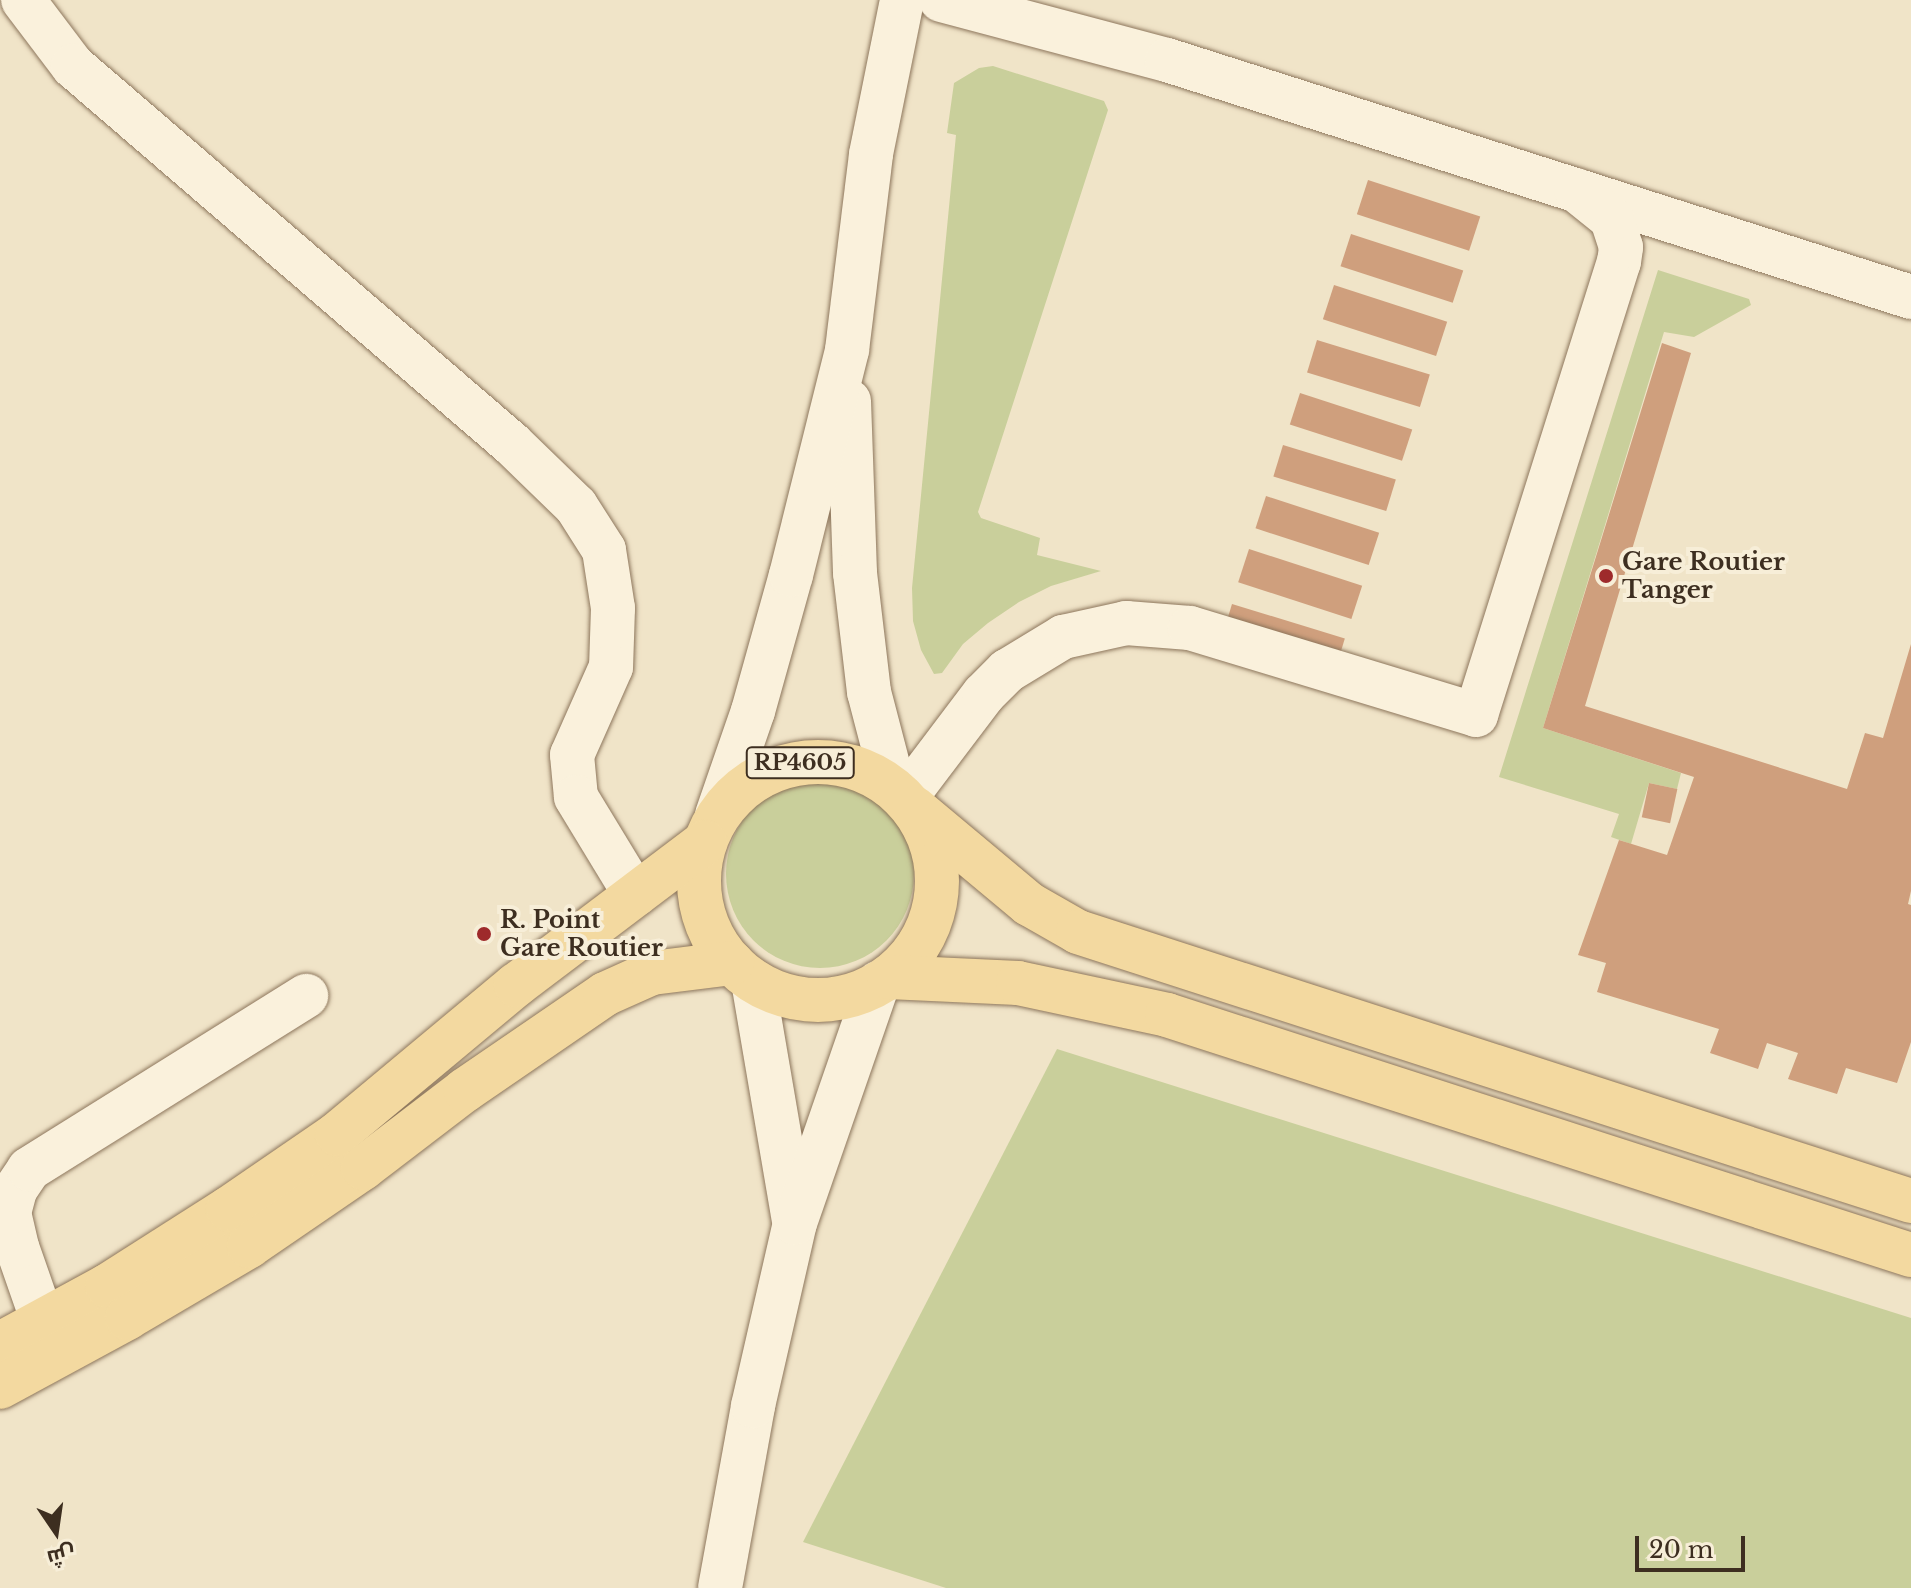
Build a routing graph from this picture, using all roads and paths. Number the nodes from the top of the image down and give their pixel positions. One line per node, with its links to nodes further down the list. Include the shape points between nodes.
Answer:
1 (23, 0): 10 (street, via 73,66 512,444 576,506 604,550 613,608 611,667 572,755 576,797)
2 (902, 0): 7 (street, RP4605, via 871,154)
3 (941, 0): 4 (street)
4 (1050, 14): 5 (street, via 1167,60)
5 (1576, 190): 6 (street); 8 (street, via 1612,219 1619,233 1619,262 1476,715 1190,628 1126,623 1063,637 1007,671)
6 (1911, 297)
7 (847, 350): 8 (street, RP4605, via 855,573 869,692); 9 (street, RP4605, via 774,635)
8 (905, 798): 9 (main road, RP4605, via 843,763 785,765 759,776); 12 (main road, RP4605, via 932,842 938,879 933,917 916,950); 14 (main road, via 1029,904 1078,932)
9 (711, 828): 10 (main road); 11 (main road, RP4605, via 698,870 699,898 707,927)
10 (635, 894): 17 (main road, via 337,1134 107,1286)
11 (742, 972): 12 (main road, RP4605, via 790,996 829,1000); 15 (street, RP4605); 17 (main road, via 652,973 605,994 249,1246)
12 (884, 980): 15 (street, RP4605); 16 (main road, via 1018,983 1167,1015)
13 (306, 996): 17 (street, via 29,1169 15,1190 9,1213)
14 (1911, 1201)
15 (795, 1223): 20 (street, RP4605, via 753,1406)
16 (1911, 1255)
17 (49, 1340): 18 (main road); 19 (main road)
18 (0, 1344)
19 (0, 1387)
20 (720, 1588)

